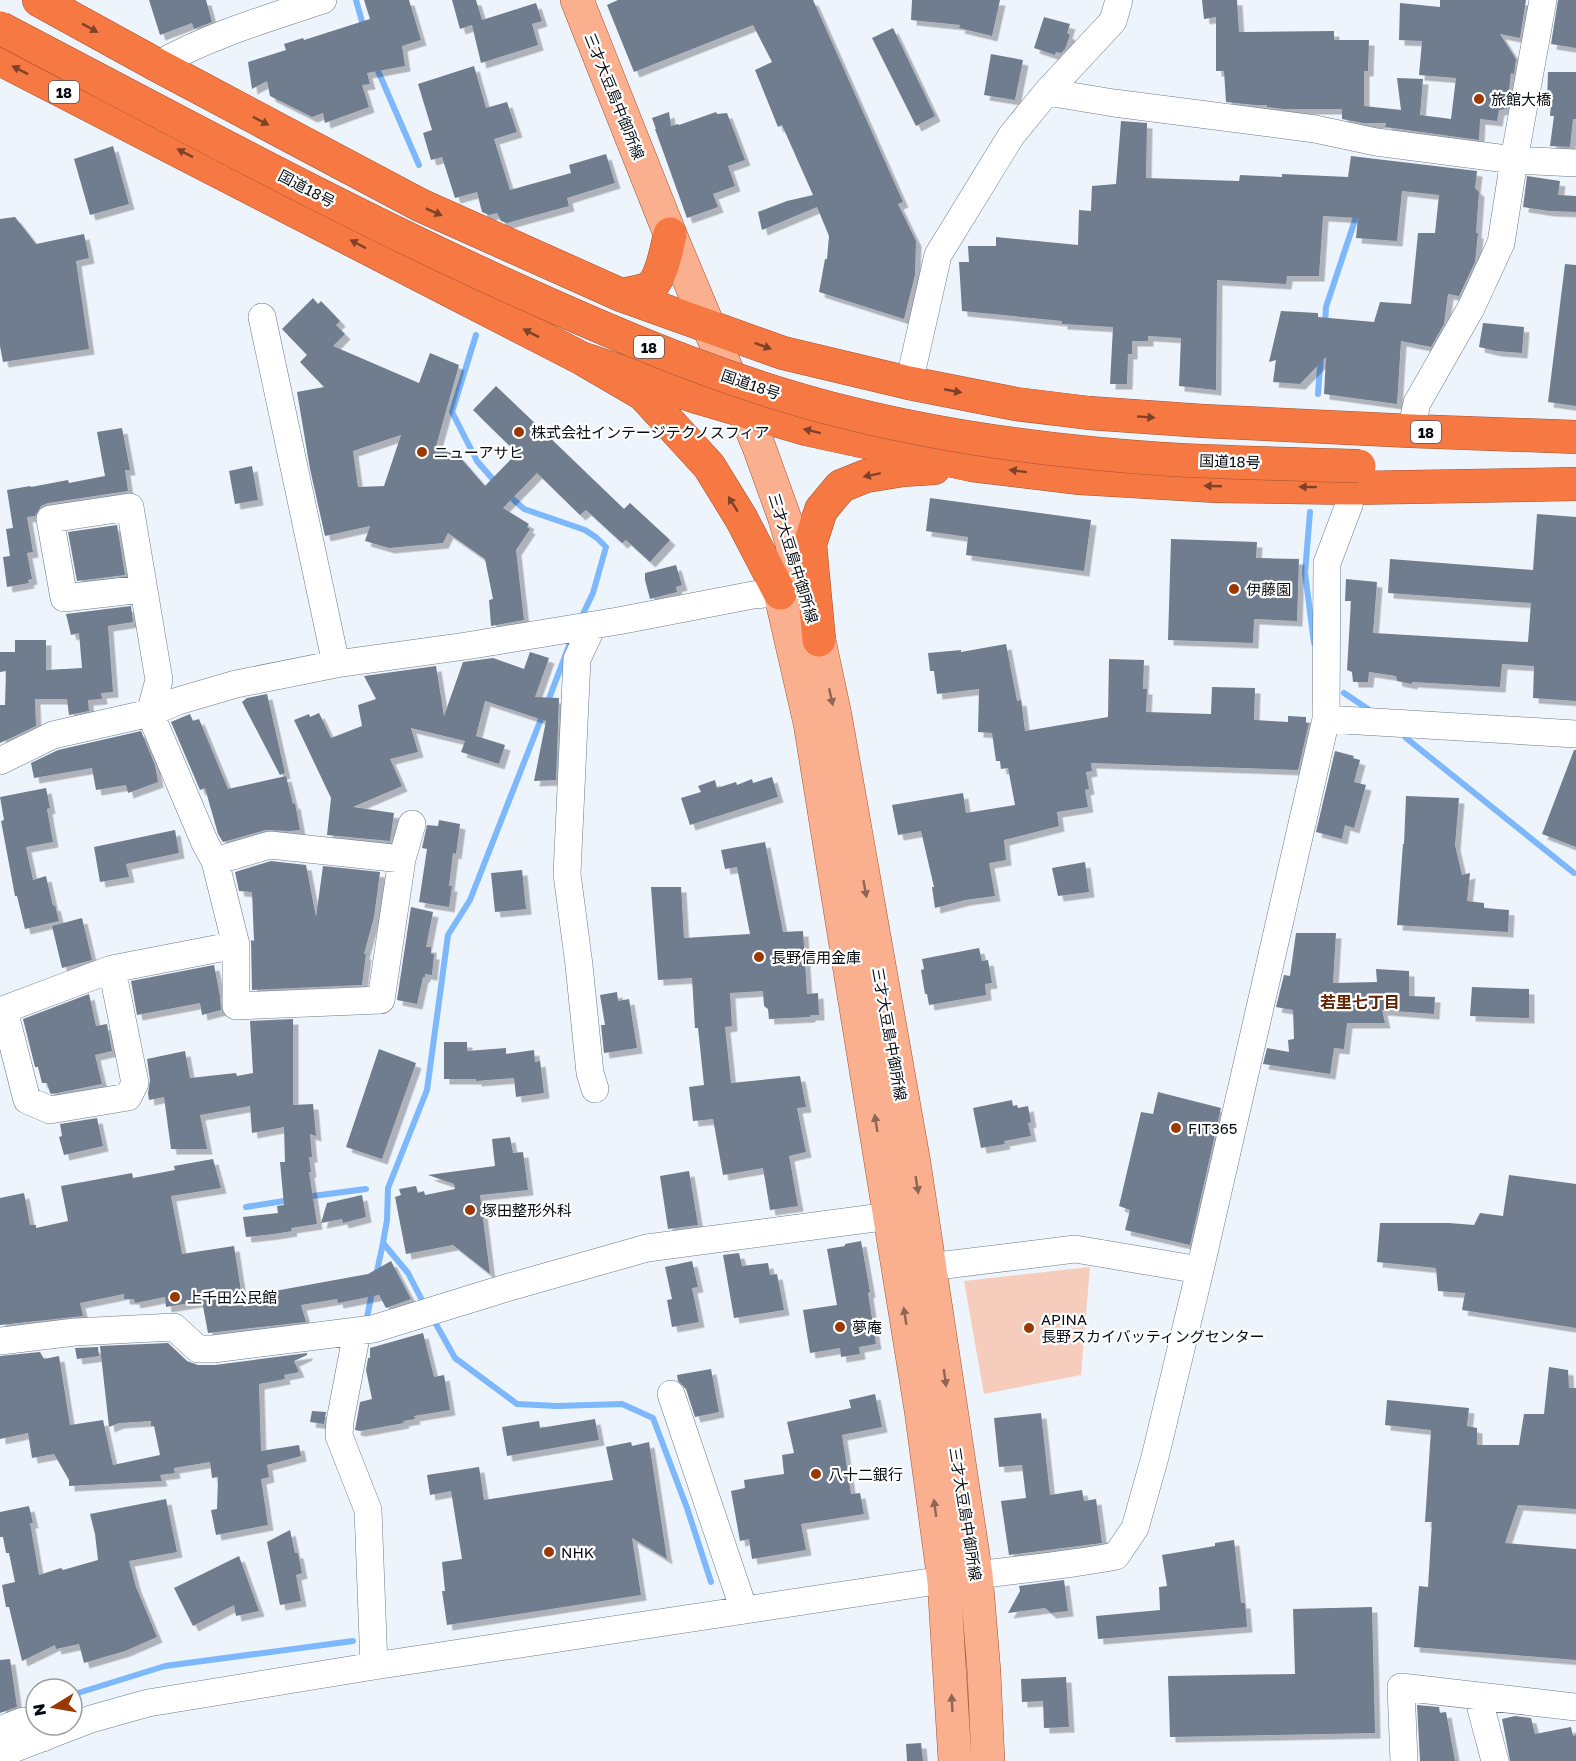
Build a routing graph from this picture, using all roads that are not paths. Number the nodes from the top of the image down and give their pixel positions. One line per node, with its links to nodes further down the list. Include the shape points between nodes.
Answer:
1 (39, 0): 9 (highway, 18, one-way to 9)
2 (323, 0): 9 (street, via 238,28)
3 (577, 0): 13 (main road, 三才大豆島中御所線)
4 (1119, 0): 10 (street, via 1113,21)
5 (1543, 0): 11 (street)
6 (0, 16): 24 (highway, 国道18号 / 18, via 390,217 670,342 783,380 930,415)
7 (0, 28): 24 (highway, 国道18号 / 18, bridge, via 429,250 668,356 779,395 854,415 1026,446 1163,459)
8 (0, 59): 17 (highway, 18, one-way to 8)
9 (158, 65): 14 (highway, 18, one-way to 14, via 420,205)
10 (1047, 92): 11 (street); 18 (street, via 1011,136 938,255)
11 (1514, 160): 12 (street); 20 (street, via 1501,243 1471,308 1417,403)
12 (1576, 163)
13 (670, 234): 14 (highway, via 661,271 651,287); 16 (main road, 三才大豆島中御所線)
14 (621, 295): 16 (highway, 18)
15 (262, 317): 31 (street)
16 (708, 326): 18 (highway, 18, one-way to 18, via 783,353); 19 (main road, 三才大豆島中御所線)
17 (583, 359): 19 (highway, 18); 28 (highway, 18, one-way to 17, via 709,466 643,394)
18 (909, 383): 20 (highway, 18, one-way to 20, via 1016,404 1089,413)
19 (734, 408): 23 (highway, 18, one-way to 19, via 806,429); 28 (main road, 三才大豆島中御所線); 30 (main road, 三才大豆島中御所線, via 785,519)
20 (1411, 431): 21 (highway, 18)
21 (1576, 437)
22 (1576, 448): 24 (highway, 国道18号 / 18)
23 (972, 465): 24 (highway, 18, one-way to 23, via 1216,486 1080,478); 30 (highway, 18, one-way to 30, via 903,470 866,476 841,486 821,510 810,544)
24 (1357, 467): 25 (highway, 国道18号 / 18); 26 (highway, 18); 33 (street, via 1327,563)
25 (1576, 472)
26 (1576, 484)
27 (143, 589): 32 (street, via 159,680)
28 (780, 593): 29 (street); 43 (main road, 三才大豆島中御所線, one-way to 28, via 810,723)
29 (581, 627): 31 (street); 42 (street, via 567,874)
30 (819, 640): 44 (main road, 三才大豆島中御所線, one-way to 44, via 914,1163)
31 (336, 664): 32 (street, via 236,684)
32 (150, 713): 35 (street, via 53,735); 38 (street)
33 (1326, 719): 34 (street); 45 (street)
34 (1576, 734)
35 (0, 760)
36 (412, 824): 37 (street)
37 (402, 859): 38 (street, via 270,845); 39 (street, via 381,1000 236,1006)
38 (215, 861): 39 (street)
39 (236, 945): 40 (street)
40 (112, 969): 41 (street); 41 (street, via 135,1083 129,1097 50,1110 27,1100)
41 (2, 1010)
42 (595, 1089)
43 (890, 1216): 44 (main road, 三才大豆島中御所線); 46 (street, via 646,1248)
44 (914, 1270): 45 (street, via 1075,1249); 49 (main road, 三才大豆島中御所線, one-way to 49); 50 (main road, 三才大豆島中御所線, one-way to 44, via 921,1410)
45 (1200, 1270): 49 (street, via 1135,1528 1116,1556)
46 (363, 1331): 47 (street, via 198,1350 174,1327); 52 (street, via 339,1436 368,1510)
47 (0, 1341)
48 (671, 1395): 51 (street)
49 (976, 1575): 50 (street); 59 (main road, 三才大豆島中御所線)
50 (944, 1581): 51 (street); 58 (main road, 三才大豆島中御所線, one-way to 50)
51 (744, 1610): 52 (street)
52 (374, 1666): 56 (street, via 148,1703)
53 (1478, 1697): 54 (street); 60 (street, via 1401,1687); 61 (street)
54 (1576, 1707)
55 (0, 1730): 56 (street, via 23,1721)
56 (43, 1738): 57 (street)
57 (0, 1754)
58 (955, 1761)
59 (988, 1761)
60 (1404, 1761)
61 (1495, 1761)

